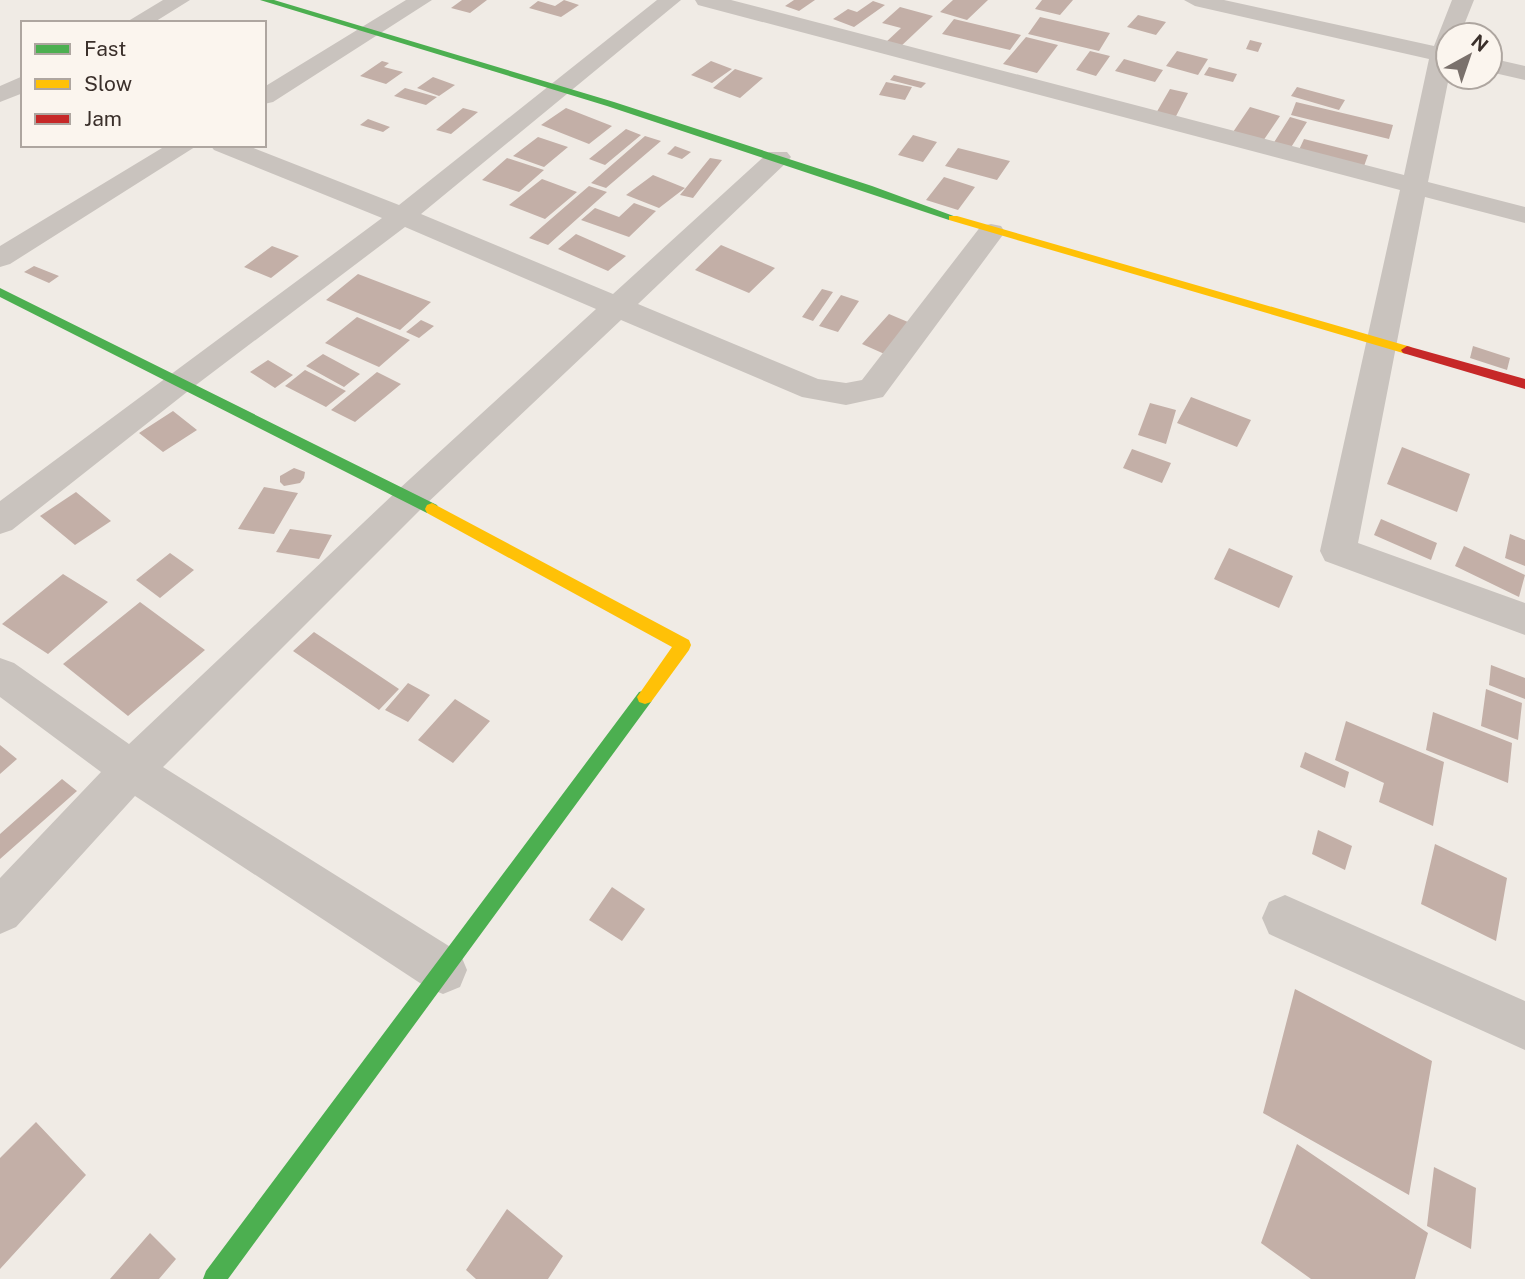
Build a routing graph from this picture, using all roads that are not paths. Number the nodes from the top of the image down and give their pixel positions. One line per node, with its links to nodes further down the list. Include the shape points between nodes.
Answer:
1 (179, 0): 8 (street)
2 (264, 0): 10 (street)
3 (421, 0): 10 (street)
4 (670, 0): 15 (street)
5 (706, 0): 22 (street)
6 (1195, 0): 11 (street)
7 (1463, 0): 9 (street)
8 (140, 21)
9 (1456, 21)
10 (371, 30): 15 (street); 18 (street)
11 (1434, 44)
12 (1504, 68): 14 (street)
13 (19, 72): 17 (street)
14 (1525, 73)
15 (557, 90): 21 (street); 24 (street)
16 (1437, 91): 22 (street)
17 (0, 94)
18 (266, 95)
19 (183, 147): 26 (street)
20 (228, 147): 24 (street)
21 (778, 157): 25 (street); 28 (street)
22 (1415, 186): 23 (street); 29 (street)
23 (1525, 215)
24 (402, 216): 28 (street); 30 (street)
25 (991, 232): 28 (street, via 872,389 846,394 813,389); 29 (street)
26 (0, 258)
27 (0, 292): 30 (street)
28 (616, 305): 32 (street)
29 (1380, 342): 31 (street); 34 (street, via 1338,551)
30 (181, 380): 32 (street); 33 (street)
31 (1525, 384)
32 (411, 498): 36 (street); 39 (street, via 683,645)
33 (0, 520)
34 (1525, 619)
35 (0, 675): 36 (street)
36 (131, 770): 37 (street); 39 (street)
37 (0, 911)
38 (1285, 918): 40 (street)
39 (443, 970): 41 (street)
40 (1525, 1026)
41 (214, 1279)

